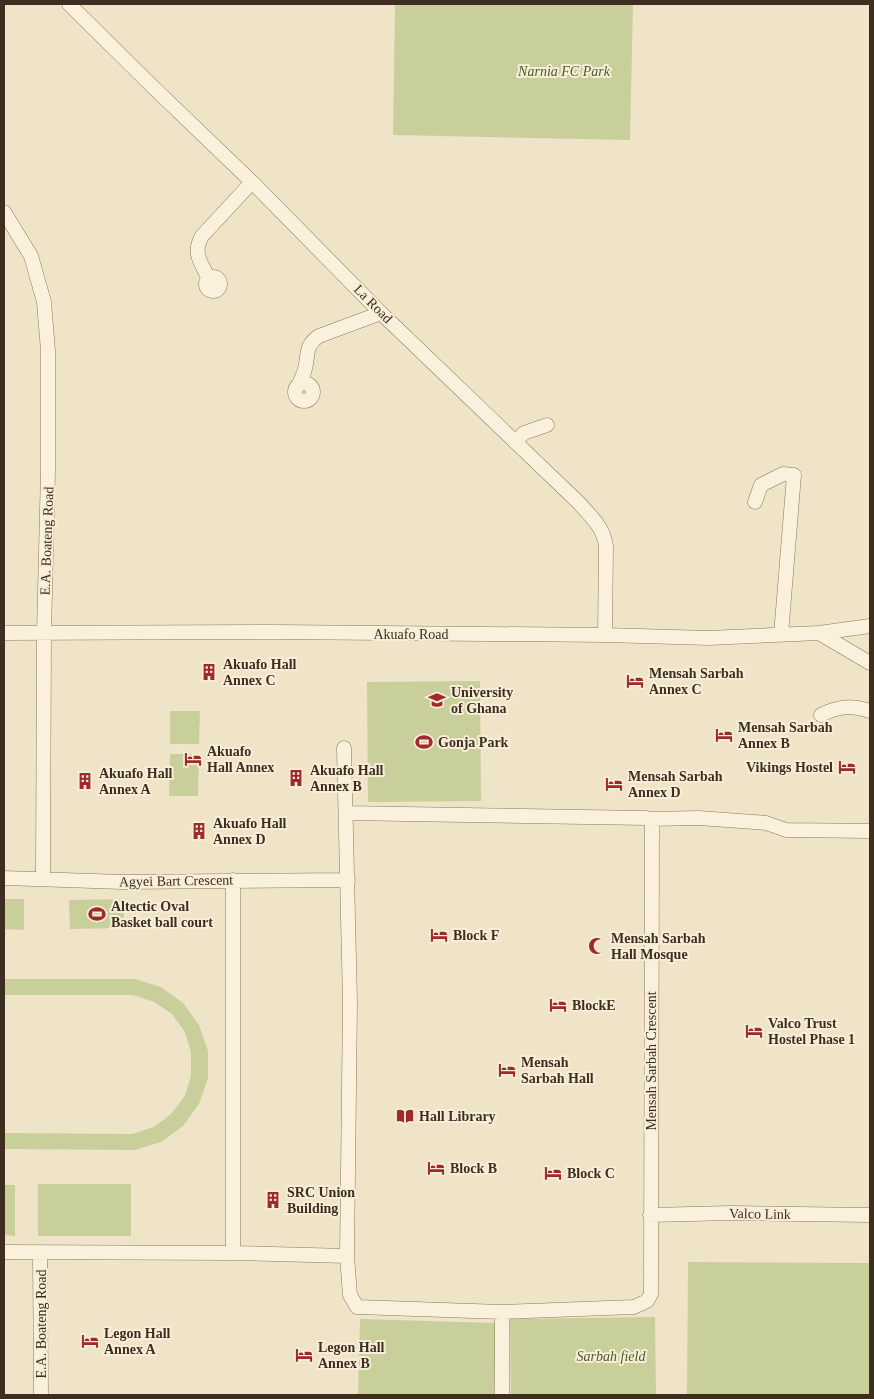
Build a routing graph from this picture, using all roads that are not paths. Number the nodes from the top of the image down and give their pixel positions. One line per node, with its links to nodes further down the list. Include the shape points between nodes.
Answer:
1 (69, 4): 2 (street, La Road)
2 (252, 182): 4 (street, via 198,242 196,252); 5 (street, La Road)
3 (4, 212): 12 (street, E.A. Boateng Road, via 31,256 44,302 48,351 48,470)
4 (209, 279)
5 (381, 313): 6 (street, via 310,342); 8 (street, La Road)
6 (300, 384)
7 (547, 425): 8 (street, via 524,433)
8 (515, 442): 14 (street, La Road, via 579,503 604,535)
9 (755, 502): 15 (street, via 761,485 783,474 794,475)
10 (870, 626): 13 (street, Akuafo Road)
11 (4, 633): 12 (street, Akuafo Road)
12 (44, 633): 14 (street, Akuafo Road); 24 (street, E.A. Boateng Road)
13 (819, 633): 15 (street, Akuafo Road); 16 (street)
14 (604, 635): 15 (street, Akuafo Road, via 709,638)
15 (781, 635)
16 (870, 662)
17 (870, 711): 18 (street, via 858,707 835,708)
18 (821, 715)
19 (344, 748): 20 (street)
20 (346, 813): 21 (street); 26 (street)
21 (650, 819): 22 (street, via 699,818 766,823 786,830); 27 (street, Mensah Sarbah Crescent)
22 (870, 831)
23 (4, 878): 24 (street, Agyei Bart Crescent)
24 (43, 879): 25 (street, Agyei Bart Crescent, via 123,882)
25 (233, 880): 26 (street, Agyei Bart Crescent); 31 (street)
26 (348, 880): 32 (street)
27 (650, 1215): 28 (street, Valco Link); 33 (street, Mensah Sarbah Crescent, via 651,1294 647,1301 634,1307)
28 (870, 1215)
29 (4, 1252): 30 (street)
30 (40, 1252): 31 (street); 34 (street, E.A. Boateng Road)
31 (233, 1253): 32 (street)
32 (347, 1256): 33 (street, Mensah Sarbah Crescent, via 350,1295 357,1306)
33 (502, 1312): 35 (street)
34 (41, 1395)
35 (502, 1395)

